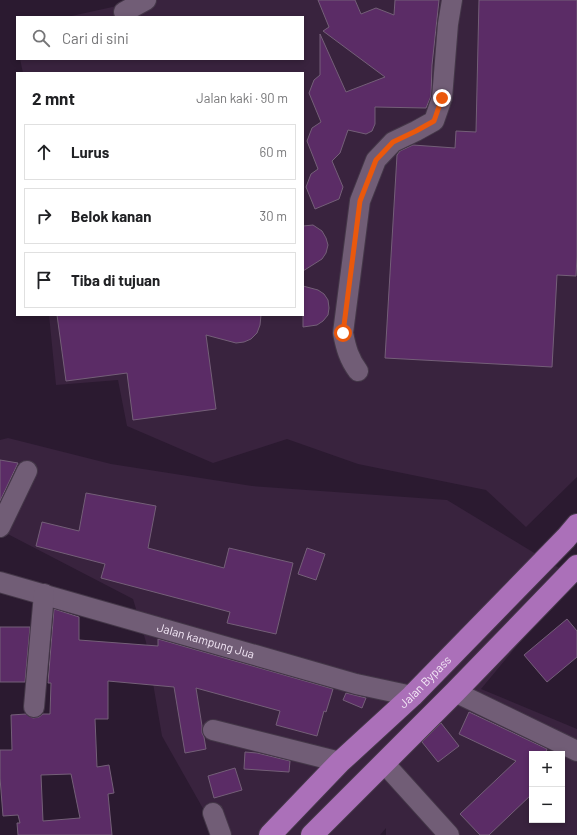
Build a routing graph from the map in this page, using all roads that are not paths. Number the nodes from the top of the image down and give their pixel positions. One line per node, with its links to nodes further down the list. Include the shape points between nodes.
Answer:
1 (146, 0): 3 (street)
2 (452, 0): 4 (street, via 442,98 434,121 393,142 376,160 360,201 343,333 346,349)
3 (124, 12)
4 (358, 371)
5 (27, 471): 7 (street)
6 (577, 525): 12 (highway, Jalan Bypass)
7 (0, 527)
8 (577, 566): 11 (highway)
9 (0, 582): 10 (street, Jalan kampung Jua)
10 (44, 594): 12 (street, Jalan kampung Jua, via 356,684); 13 (street)
11 (455, 692): 15 (street); 17 (highway)
12 (412, 696): 16 (highway, Jalan Bypass)
13 (34, 707)
14 (213, 730): 16 (street)
15 (577, 751)
16 (340, 762): 20 (highway, Jalan Bypass)
17 (384, 763): 21 (highway); 22 (street)
18 (213, 814): 19 (street)
19 (221, 835)
20 (270, 835)
21 (312, 835)
22 (449, 835)

